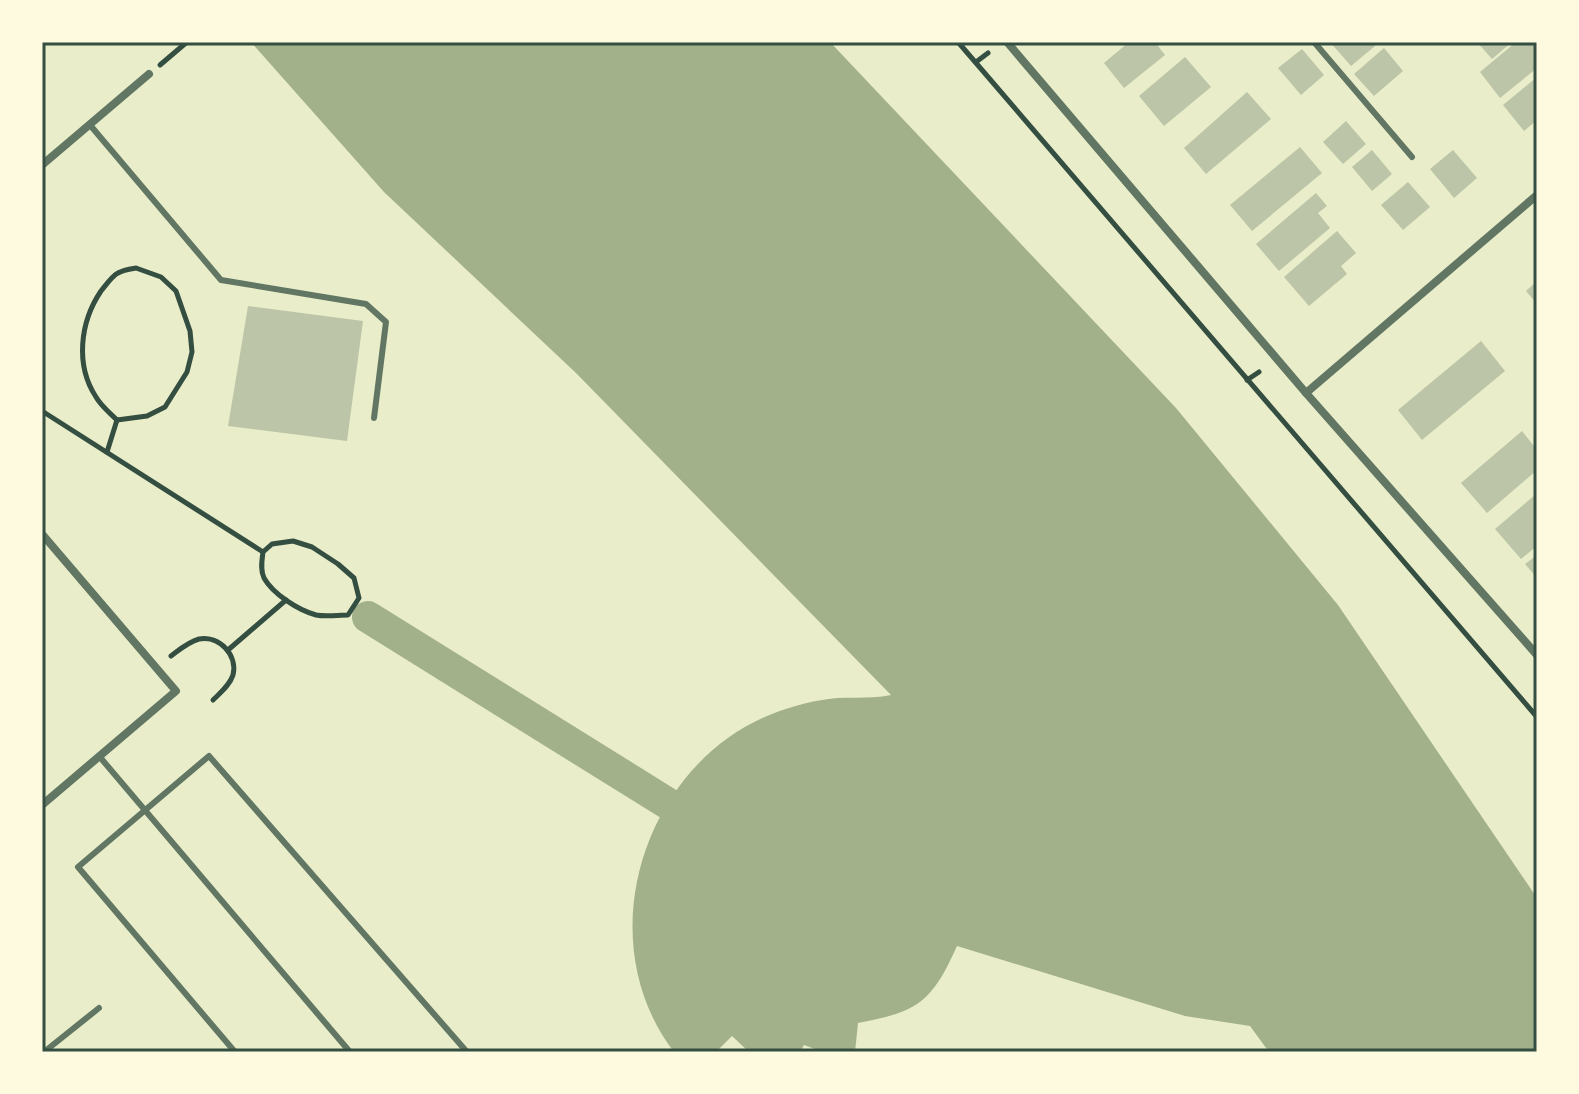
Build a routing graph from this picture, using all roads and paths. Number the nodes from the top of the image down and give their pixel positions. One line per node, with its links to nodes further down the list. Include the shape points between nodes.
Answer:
1 (958, 42): 6 (path)
2 (1007, 42): 14 (street)
3 (1314, 42): 9 (lane)
4 (186, 43): 7 (path)
5 (988, 53): 6 (path)
6 (976, 62): 13 (path)
7 (149, 74): 8 (street)
8 (90, 125): 10 (street); 16 (lane, via 221,280 366,304 386,322)
9 (1412, 157)
10 (42, 165)
11 (1537, 195): 14 (street)
12 (1259, 372): 13 (path)
13 (1247, 380): 26 (path)
14 (1306, 393): 23 (street)
15 (42, 411): 18 (path)
16 (374, 418)
17 (117, 420): 17 (path, via 92,391 83,363 83,334 103,289 116,273 136,268 161,277 176,291 192,352 187,372 165,407); 18 (path)
18 (107, 452): 20 (path)
19 (42, 534): 27 (street, via 176,691)
20 (263, 552): 21 (path, via 264,579); 21 (path, via 272,544 293,541 312,547 354,578 359,598 348,615 318,616)
21 (286, 600): 22 (path)
22 (228, 650): 24 (path, via 217,642 196,640); 25 (path, via 233,674)
23 (1537, 655)
24 (170, 657)
25 (213, 700)
26 (1537, 717)
27 (99, 756): 28 (street); 29 (lane)
28 (42, 805)
29 (144, 811): 32 (lane, via 78,867); 33 (lane); 34 (lane, via 209,756)
30 (99, 1008): 31 (lane)
31 (44, 1052)
32 (235, 1052)
33 (350, 1052)
34 (467, 1052)

